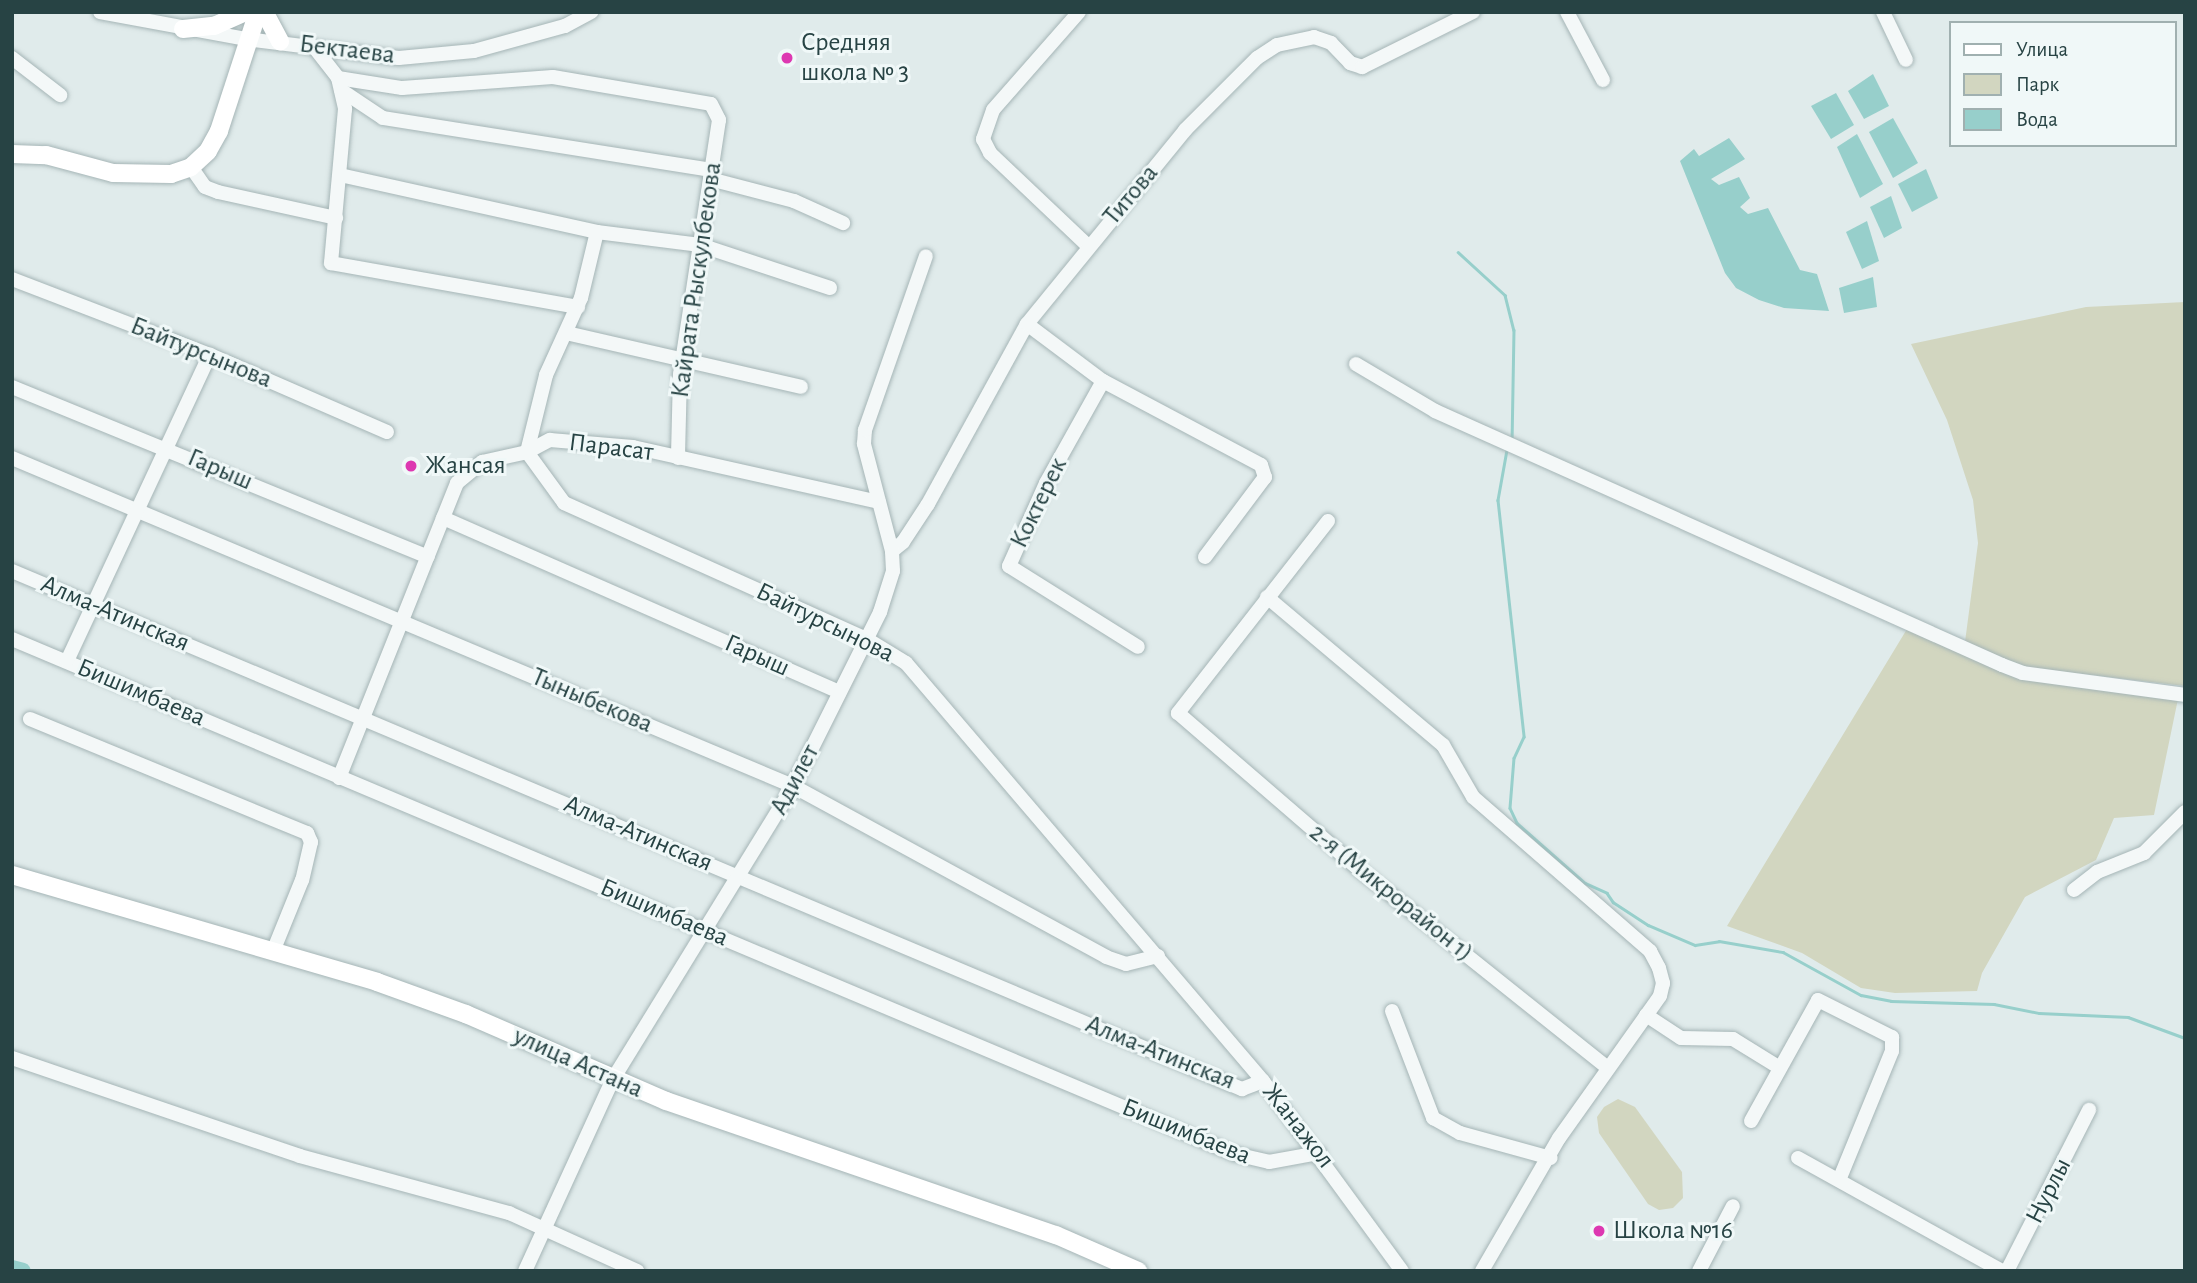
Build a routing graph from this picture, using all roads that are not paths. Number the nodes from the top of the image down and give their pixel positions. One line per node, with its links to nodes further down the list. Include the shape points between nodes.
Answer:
1 (100, 12): 9 (street, Бектаева)
2 (246, 12): 9 (main road, via 214,26)
3 (591, 12): 12 (street, Бектаева, via 530,37 432,57 357,55)
4 (1079, 12): 26 (street, via 993,110 983,139 990,153)
5 (1472, 12): 26 (street, Титова, via 1362,67 1350,63 1331,43 1314,37 1271,47 1185,130)
6 (1567, 12): 15 (street)
7 (1883, 12): 14 (street)
8 (264, 13): 10 (main road); 11 (main road)
9 (183, 29): 10 (street, Бектаева)
10 (246, 39): 11 (street, Бектаева); 19 (main road, via 219,131)
11 (280, 41): 12 (street, Бектаева)
12 (314, 47): 16 (street)
13 (12, 58): 17 (street)
14 (1906, 60)
15 (1602, 80)
16 (339, 84): 20 (street, via 345,108); 21 (street, via 383,118); 21 (street, Кайрата Рыскулбекова, via 402,88 553,78 711,104 719,120)
17 (60, 95)
18 (12, 154): 19 (main road, via 46,155 124,174 171,174)
19 (191, 167): 22 (street, via 205,187 218,192)
20 (340, 175): 22 (street); 24 (street)
21 (711, 175): 23 (street, via 794,201); 25 (street, Кайрата Рыскулбекова)
22 (336, 218): 30 (street, via 331,263)
23 (843, 223)
24 (597, 232): 25 (street); 30 (street)
25 (700, 245): 29 (street); 34 (street, Кайрата Рыскулбекова)
26 (1088, 246): 31 (street, Титова)
27 (926, 256): 44 (street, Адилет, via 865,430 863,444)
28 (12, 279): 33 (street, Байтурсынова)
29 (830, 288)
30 (578, 307): 32 (street)
31 (1027, 324): 36 (street); 48 (street, Титова, via 928,504 904,542)
32 (566, 333): 34 (street); 41 (street, via 546,375)
33 (210, 355): 39 (street, Байтурсынова); 40 (street)
34 (682, 359): 38 (street); 43 (street, Кайрата Рыскулбекова)
35 (1356, 363): 60 (street, via 1435,411 2003,665 2023,673)
36 (1103, 381): 50 (street, via 1261,466 1265,477); 57 (street, Коктерек, via 1046,483 1009,566)
37 (12, 387): 40 (street, Гарыш)
38 (801, 387)
39 (387, 432)
40 (169, 449): 45 (street); 49 (street, Гарыш)
41 (527, 452): 43 (street, Парасат, via 550,440 633,447); 46 (street, Парасат, via 497,457 466,471); 55 (street, Байтурсынова, via 564,503)
42 (12, 458): 45 (street, Тыныбекова)
43 (678, 458): 44 (street, Парасат)
44 (879, 502): 48 (street, Адилет)
45 (140, 508): 53 (street); 54 (street, Тыныбекова)
46 (443, 518): 49 (street, Парасат); 59 (street, Гарыш)
47 (1328, 521): 52 (street)
48 (892, 551): 55 (street, Адилет, via 888,592)
49 (428, 557): 54 (street, Парасат)
50 (1205, 557)
51 (12, 571): 53 (street, Алма-Атинская)
52 (1267, 597): 73 (street, via 1443,744 1473,797 1650,951 1663,983); 75 (street, 2-я (Микрорайон 1), via 1178,713 1361,871)
53 (92, 606): 58 (street); 61 (street, Алма-Атинская)
54 (402, 621): 61 (street, Парасат); 64 (street, Тыныбекова)
55 (865, 638): 59 (street, Адилет); 71 (street, Байтурсынова, via 906,663)
56 (12, 639): 58 (street, Бишимбаева)
57 (1138, 647)
58 (67, 661): 63 (street, Бишимбаева)
59 (840, 692): 64 (street, Адилет)
60 (2185, 695)
61 (364, 717): 63 (street, Парасат); 67 (street, Алма-Атинская)
62 (30, 719): 70 (street, via 307,833 311,842 302,880)
63 (339, 778): 69 (street, Бишимбаева)
64 (793, 786): 67 (street, Адилет); 71 (street, Тыныбекова, via 1106,957 1126,964)
65 (2185, 811): 68 (street, via 2144,853 2097,872)
66 (12, 875): 70 (main road, улица Астана)
67 (738, 878): 69 (street, Адилет); 78 (street, Алма-Атинская, via 1242,1089)
68 (2074, 890)
69 (702, 928): 77 (street, Адилет); 81 (street, Бишимбаева, via 1253,1161)
70 (274, 949): 77 (main road, улица Астана, via 466,1014)
71 (1158, 956): 78 (street, Жанажол)
72 (1392, 1010): 83 (street, via 1433,1118 1460,1133)
73 (1646, 1015): 75 (street); 76 (street, via 1681,1038 1733,1039)
74 (12, 1058): 86 (street, via 300,1156 509,1213)
75 (1608, 1068): 83 (street)
76 (1780, 1068): 80 (street); 84 (street, via 1818,1000 1892,1037 1892,1051)
77 (613, 1079): 86 (street, Адилет); 89 (main road, улица Астана, via 836,1163 1056,1235)
78 (1264, 1081): 81 (street, Жанажол)
79 (2089, 1110): 93 (street, Нурлы)
80 (1751, 1121)
81 (1319, 1153): 90 (street, Жанажол)
82 (1798, 1157): 84 (street)
83 (1550, 1158): 91 (street)
84 (1839, 1180): 93 (street)
85 (1732, 1206): 92 (street)
86 (544, 1227): 87 (street, Адилет); 88 (street)
87 (525, 1271)
88 (638, 1271)
89 (1138, 1271)
90 (1402, 1271)
91 (1482, 1271)
92 (1699, 1271)
93 (2005, 1271)

